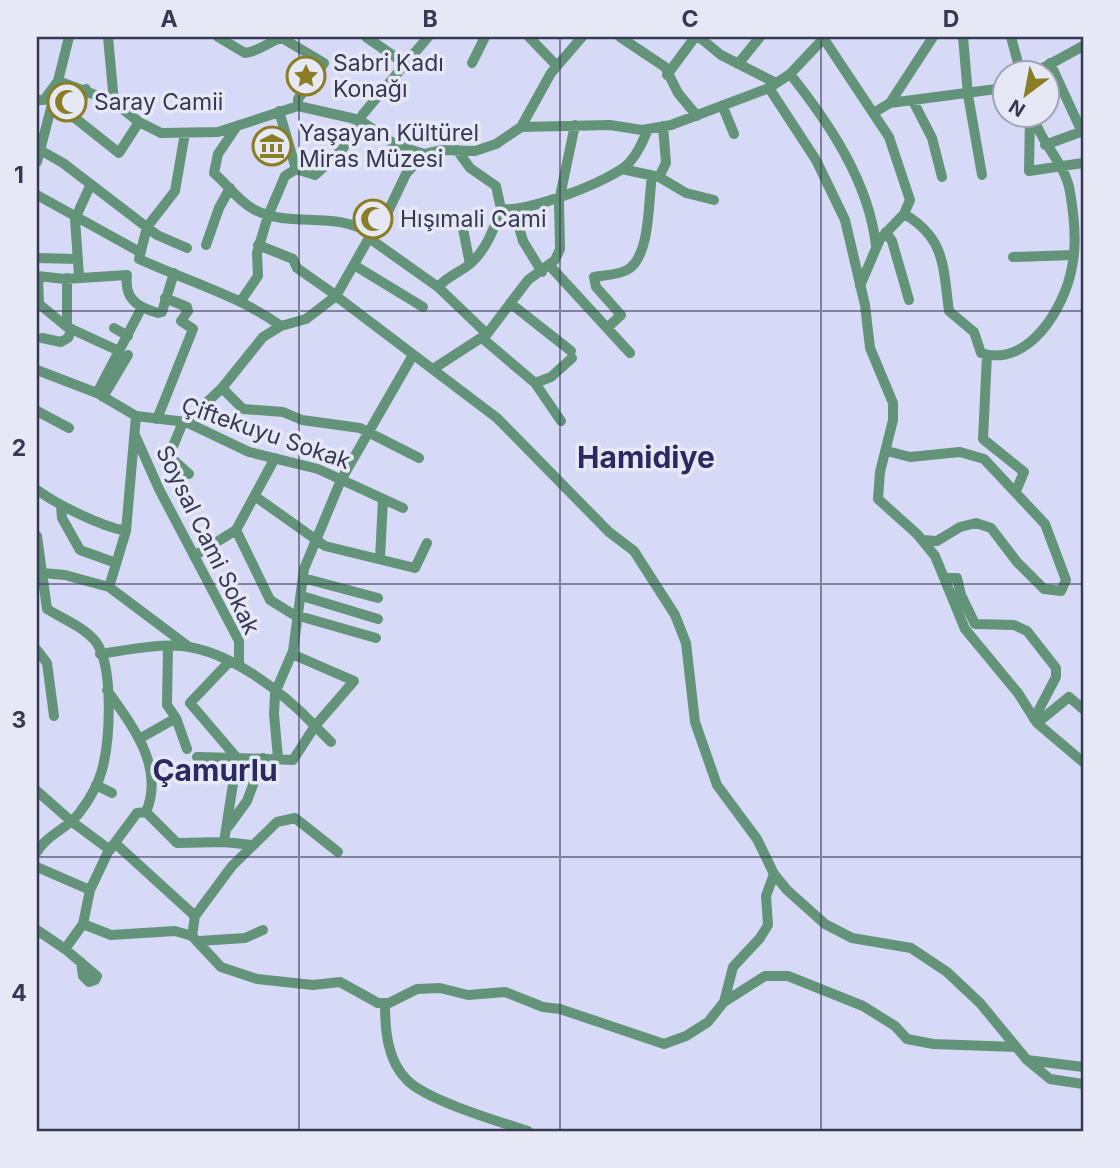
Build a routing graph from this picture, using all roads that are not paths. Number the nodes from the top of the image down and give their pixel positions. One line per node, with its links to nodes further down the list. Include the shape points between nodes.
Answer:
1 (68, 37): 26 (street)
2 (108, 37): 34 (street)
3 (366, 37): 22 (street)
4 (428, 37): 22 (street)
5 (485, 37): 20 (street)
6 (529, 37): 23 (street)
7 (582, 37): 23 (street)
8 (620, 37): 25 (street, via 654,58)
9 (699, 37): 21 (street); 25 (street)
10 (760, 37): 21 (street)
11 (933, 37): 35 (street)
12 (963, 37): 31 (street)
13 (1011, 37): 18 (street)
14 (222, 38): 15 (street, via 245,53 261,50 272,38)
15 (283, 38): 36 (street, via 324,63 298,99)
16 (824, 38): 24 (street); 40 (street)
17 (1083, 46): 19 (street)
18 (1017, 60)
19 (1056, 60)
20 (472, 63)
21 (738, 64): 28 (street)
22 (407, 65): 43 (street)
23 (556, 65): 48 (street)
24 (790, 74): 28 (street); 85 (street, via 837,142 860,187)
25 (667, 75): 41 (street)
26 (58, 81): 29 (street); 33 (street, via 44,100); 37 (street)
27 (1060, 84): 52 (street)
28 (772, 86): 38 (street); 99 (street, via 845,220)
29 (86, 89): 34 (street); 42 (street)
30 (990, 91): 31 (street)
31 (968, 95): 32 (street); 64 (street)
32 (913, 101): 35 (street); 66 (street, via 932,138)
33 (37, 102): 37 (street)
34 (114, 102): 44 (street)
35 (890, 103): 40 (street)
36 (298, 106): 39 (street); 43 (street)
37 (52, 107): 42 (street); 56 (street)
38 (723, 107): 41 (street); 54 (street)
39 (279, 111): 46 (street); 62 (street)
40 (875, 112): 76 (street, via 904,175 910,200)
41 (697, 116): 47 (street)
42 (75, 118): 44 (street, via 119,153)
43 (360, 120): 58 (street, via 396,145); 62 (street, via 342,150 315,175)
44 (139, 122): 53 (street, via 162,133)
45 (575, 125): 48 (street); 49 (street); 72 (street)
46 (237, 126): 53 (street); 68 (street, via 215,164 214,173)
47 (663, 126): 49 (street); 65 (street, via 666,163)
48 (521, 127): 57 (street, via 496,144 475,151)
49 (648, 129): 63 (street)
50 (1031, 130): 61 (street, via 1029,172)
51 (1038, 130): 55 (street)
52 (1083, 131): 55 (street)
53 (186, 134): 79 (street, via 175,191)
54 (734, 134)
55 (1045, 145): 61 (street)
56 (40, 149): 59 (street); 67 (street)
57 (457, 150): 58 (street); 74 (street, via 470,168 496,186)
58 (424, 153): 82 (street, via 406,174 382,224)
59 (37, 162)
60 (1083, 163): 61 (street)
61 (1059, 164): 69 (street)
62 (296, 169): 77 (street, via 285,176)
63 (622, 169): 65 (street); 72 (street)
64 (982, 175)
65 (655, 177): 73 (street, via 686,193); 111 (street, via 646,216 647,235 636,260 627,270 594,277 596,287 621,315)
66 (942, 177)
67 (90, 186): 78 (street); 79 (street)
68 (230, 188): 77 (street, via 252,209); 83 (street)
69 (1070, 191): 70 (street); 88 (street)
70 (1083, 192)
71 (37, 195): 78 (street)
72 (560, 198): 75 (street); 94 (street, via 560,249)
73 (714, 200)
74 (501, 209): 75 (street); 92 (street, via 479,257)
75 (514, 210): 94 (street, via 523,241)
76 (904, 214): 81 (street); 118 (street, via 932,236 942,256 949,312 975,332 981,353)
77 (268, 216): 82 (street, via 345,222); 84 (street)
78 (75, 219): 87 (street); 91 (street)
79 (147, 227): 86 (street); 87 (street)
80 (463, 229): 92 (street)
81 (886, 232): 85 (street); 103 (street)
82 (370, 237): 93 (street); 100 (street)
83 (206, 245)
84 (258, 245): 101 (street, via 293,259 296,268); 104 (street, via 258,276)
85 (876, 246): 99 (street)
86 (187, 248)
87 (140, 255): 95 (street)
88 (1073, 255): 89 (street); 118 (street, via 1072,268 1044,331 1020,350)
89 (1013, 257)
90 (37, 258): 91 (street)
91 (78, 259): 97 (street)
92 (470, 264): 100 (street)
93 (354, 265): 101 (street); 107 (street)
94 (546, 269): 105 (street, via 528,280); 111 (street)
95 (173, 273): 102 (street); 104 (street)
96 (38, 276): 98 (street); 110 (street, via 39,304)
97 (79, 276): 98 (street); 106 (street, via 127,275 125,288)
98 (67, 278): 110 (street)
99 (860, 286): 132 (street, via 870,348 893,403)
100 (438, 287): 113 (street)
101 (336, 296): 109 (street, via 306,319); 117 (street)
102 (165, 298): 106 (street, via 158,313); 126 (street, via 187,307 181,321 193,328)
103 (909, 300)
104 (240, 302): 109 (street)
105 (510, 303): 113 (street); 121 (street, via 571,354 551,377)
106 (142, 307): 112 (street)
107 (423, 307)
108 (114, 327): 112 (street)
109 (281, 327): 122 (street, via 251,348)
110 (69, 328): 114 (street, via 68,338 61,342); 115 (street)
111 (607, 328): 116 (street)
112 (128, 336): 115 (street)
113 (484, 336): 119 (street); 121 (street)
114 (42, 338)
115 (124, 353): 123 (street)
116 (630, 353)
117 (413, 355): 119 (street); 130 (street)
118 (987, 355): 138 (street, via 984,439 1024,472)
119 (433, 369): 193 (street, via 497,418 609,532 634,551 675,615 686,643 695,722 717,785 757,839)
120 (37, 370): 123 (street, Çiftekuyu Sokak)
121 (535, 383): 127 (street)
122 (222, 388): 128 (street); 130 (street, via 243,409 283,412 302,420)
123 (100, 395): 125 (street, Çiftekuyu Sokak)
124 (37, 411): 129 (street)
125 (135, 416): 126 (street, Çiftekuyu Sokak); 131 (street)
126 (157, 419): 128 (street, Çiftekuyu Sokak)
127 (561, 421)
128 (184, 422): 133 (street, Çiftekuyu Sokak, via 249,452); 135 (street, via 169,456)
129 (69, 428)
130 (368, 431): 134 (street); 136 (street)
131 (134, 432): 144 (street); 149 (street, Soysal Cami Sokak)
132 (887, 451): 138 (street, via 909,457 946,451 972,455 984,459); 146 (street, via 878,499)
133 (275, 458): 136 (street, Çiftekuyu Sokak); 139 (street)
134 (419, 458)
135 (189, 474)
136 (341, 480): 140 (street, Çiftekuyu Sokak); 147 (street)
137 (42, 491): 141 (street)
138 (1016, 491): 146 (street, via 1045,524 1056,548 1066,580 1061,591 1044,589 991,528 976,523 937,541)
139 (256, 497): 143 (street); 147 (street)
140 (383, 499): 142 (street, Çiftekuyu Sokak); 150 (street)
141 (61, 506): 144 (street); 151 (street, via 62,518 80,550)
142 (403, 508)
143 (236, 530): 149 (street); 159 (street, via 270,600)
144 (126, 531): 151 (street)
145 (37, 536): 152 (street)
146 (922, 540): 154 (street)
147 (316, 542): 150 (street); 153 (street)
148 (428, 543): 150 (street, via 415,568)
149 (194, 556): 167 (street, Soysal Cami Sokak, via 239,640)
150 (380, 559)
151 (117, 563): 155 (street)
152 (43, 573): 155 (street); 158 (street)
153 (303, 578): 156 (street); 157 (street)
154 (944, 578): 173 (street, via 965,629 999,667); 173 (street, via 957,578 975,624 1014,625 1027,631 1056,668)
155 (109, 587): 163 (street)
156 (302, 596): 159 (street); 160 (street)
157 (377, 598)
158 (40, 607): 165 (street, via 76,625)
159 (299, 617): 161 (street); 166 (street)
160 (378, 618)
161 (376, 638)
162 (168, 647): 163 (street); 165 (street); 172 (street, via 167,705)
163 (191, 648): 167 (street)
164 (37, 650): 171 (street, via 47,663)
165 (100, 653): 168 (street)
166 (292, 654): 169 (street); 174 (street, via 354,681)
167 (234, 663): 169 (street); 177 (street, via 190,703)
168 (107, 690): 175 (street); 181 (street, via 104,759)
169 (275, 693): 174 (street, via 286,696); 179 (street)
170 (1083, 709): 173 (street, via 1069,697)
171 (54, 716)
172 (176, 718): 175 (street); 177 (street, via 192,753)
173 (1035, 721): 180 (street)
174 (315, 726): 176 (street); 179 (street, via 296,758)
175 (139, 739): 184 (street, via 154,778 154,794)
176 (331, 742)
177 (237, 758): 178 (street); 186 (street)
178 (263, 758): 179 (street); 186 (street, via 247,801)
179 (278, 758)
180 (1082, 759)
181 (96, 785): 183 (street); 185 (street)
182 (37, 791): 185 (street)
183 (112, 793)
184 (146, 812): 187 (street, via 177,844); 189 (street, via 137,813)
185 (71, 821): 189 (street); 190 (street)
186 (226, 829): 187 (street)
187 (224, 842): 188 (street)
188 (252, 845): 191 (street, via 277,822 295,818); 195 (street)
189 (113, 847): 194 (street); 195 (street, via 161,881)
190 (37, 852)
191 (338, 852)
192 (37, 867): 194 (street)
193 (774, 874): 202 (street, via 766,896 768,925 733,967); 204 (street, via 825,924 852,938 911,948 947,972)
194 (90, 890): 196 (street)
195 (195, 916): 199 (street)
196 (83, 923): 199 (street, via 111,935 175,931); 200 (street)
197 (37, 930): 200 (street)
198 (263, 930): 199 (street, via 245,938)
199 (196, 939): 203 (street, via 222,967 238,974 313,985 340,982)
200 (65, 949): 201 (street)
201 (81, 962)
202 (724, 1002): 203 (street, via 708,1022 686,1037 664,1044 505,992 468,995 439,988 416,989); 204 (street, via 765,976 788,976 863,1006 907,1039 933,1045)
203 (384, 1003): 208 (street, via 389,1051 407,1081 465,1110)
204 (1016, 1047): 205 (street)
205 (1027, 1060): 206 (street); 207 (street, via 1050,1079)
206 (1083, 1068)
207 (1083, 1084)
208 (528, 1131)

